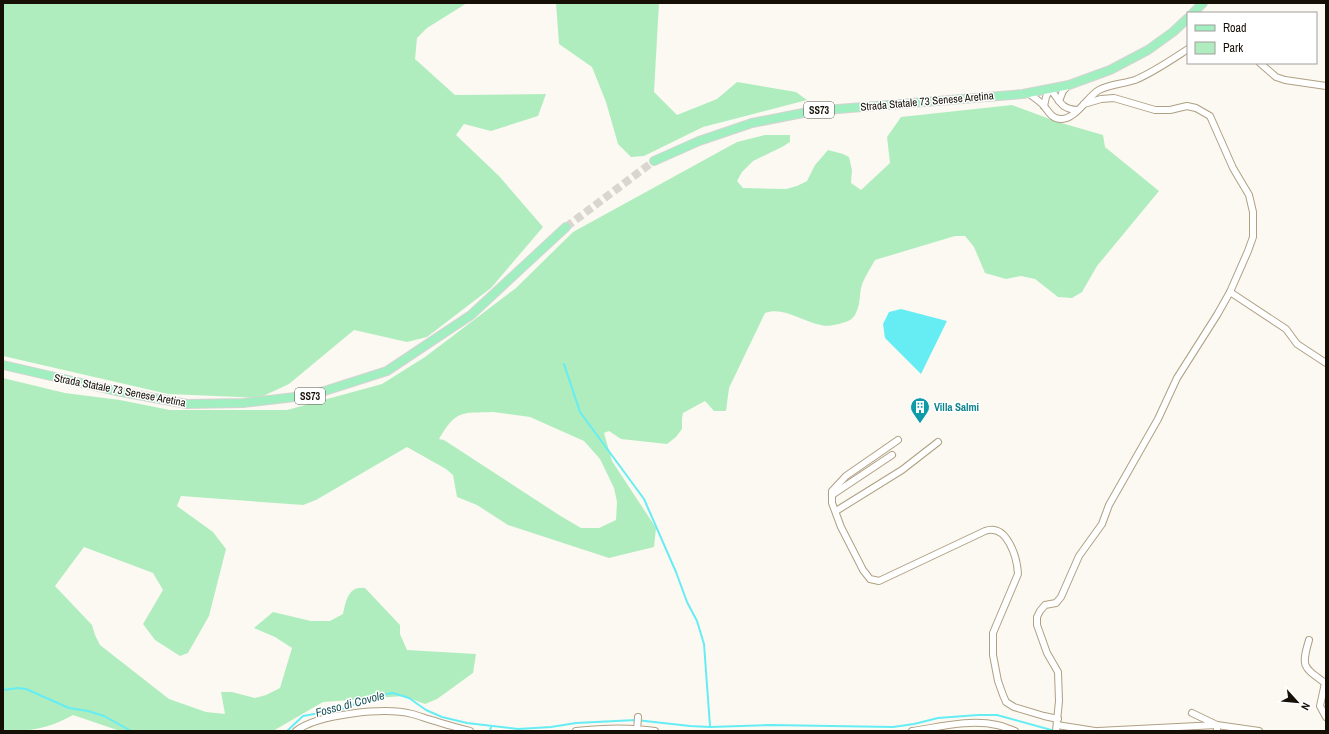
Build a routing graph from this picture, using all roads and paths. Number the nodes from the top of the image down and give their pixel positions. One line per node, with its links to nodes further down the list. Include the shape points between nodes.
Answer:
1 (1203, 3): 2 (main road)
2 (1194, 12)
3 (1187, 19): 6 (main road, Strada Statale 73 Senese Aretina / SS73, via 1148,50 1110,70)
4 (1187, 50): 11 (street, via 1134,80 1100,89)
5 (1261, 64): 7 (street, via 1276,77)
6 (1069, 85): 8 (main road, Strada Statale 73 Senese Aretina / SS73); 10 (street)
7 (1326, 86)
8 (1050, 89): 9 (main road, Strada Statale 73 Senese Aretina / SS73); 10 (street); 12 (street)
9 (1028, 92): 12 (street); 14 (main road, Strada Statale 73 Senese Aretina / SS73, via 813,111 752,123 699,140)
10 (1059, 101): 13 (street, via 1064,107)
11 (1084, 104): 13 (street); 16 (street, via 1114,98 1155,110 1187,106 1210,116 1233,168 1249,195 1253,212 1253,237)
12 (1044, 106): 13 (street, via 1054,117 1060,119 1071,116)
13 (1077, 110)
14 (654, 161)
15 (566, 227): 18 (main road, Strada Statale 73 Senese Aretina / SS73, via 471,315 387,371 312,396 243,403 187,404 116,391)
16 (1230, 292): 17 (street, via 1286,329 1297,344); 28 (street, via 1177,378 1158,419 1109,505 1102,524 1080,556 1061,597 1056,603 1040,611 1037,617 1047,653 1058,672)
17 (1326, 363)
18 (3, 365)
19 (898, 440): 22 (street, via 846,476 832,491)
20 (938, 442): 23 (street, via 902,470)
21 (892, 455): 22 (street)
22 (832, 495): 23 (street)
23 (836, 511): 28 (street, via 841,527 863,570 870,579 879,581 990,529 1004,536 1011,545 1018,574 993,633 993,655 998,681 1006,702 1044,716)
24 (1309, 640): 26 (street, via 1305,666 1325,683 1320,706)
25 (1192, 713): 29 (street)
26 (1326, 717)
27 (637, 725): 33 (street); 34 (street)
28 (1057, 726): 37 (street)
29 (1217, 728): 37 (street); 38 (street)
30 (296, 731): 31 (street, via 304,725 348,713 398,711)
31 (470, 731)
32 (576, 731): 33 (street)
33 (581, 731)
34 (656, 731)
35 (912, 731): 36 (street, via 982,723)
36 (1015, 731)
37 (1096, 731)
38 (1259, 731)

